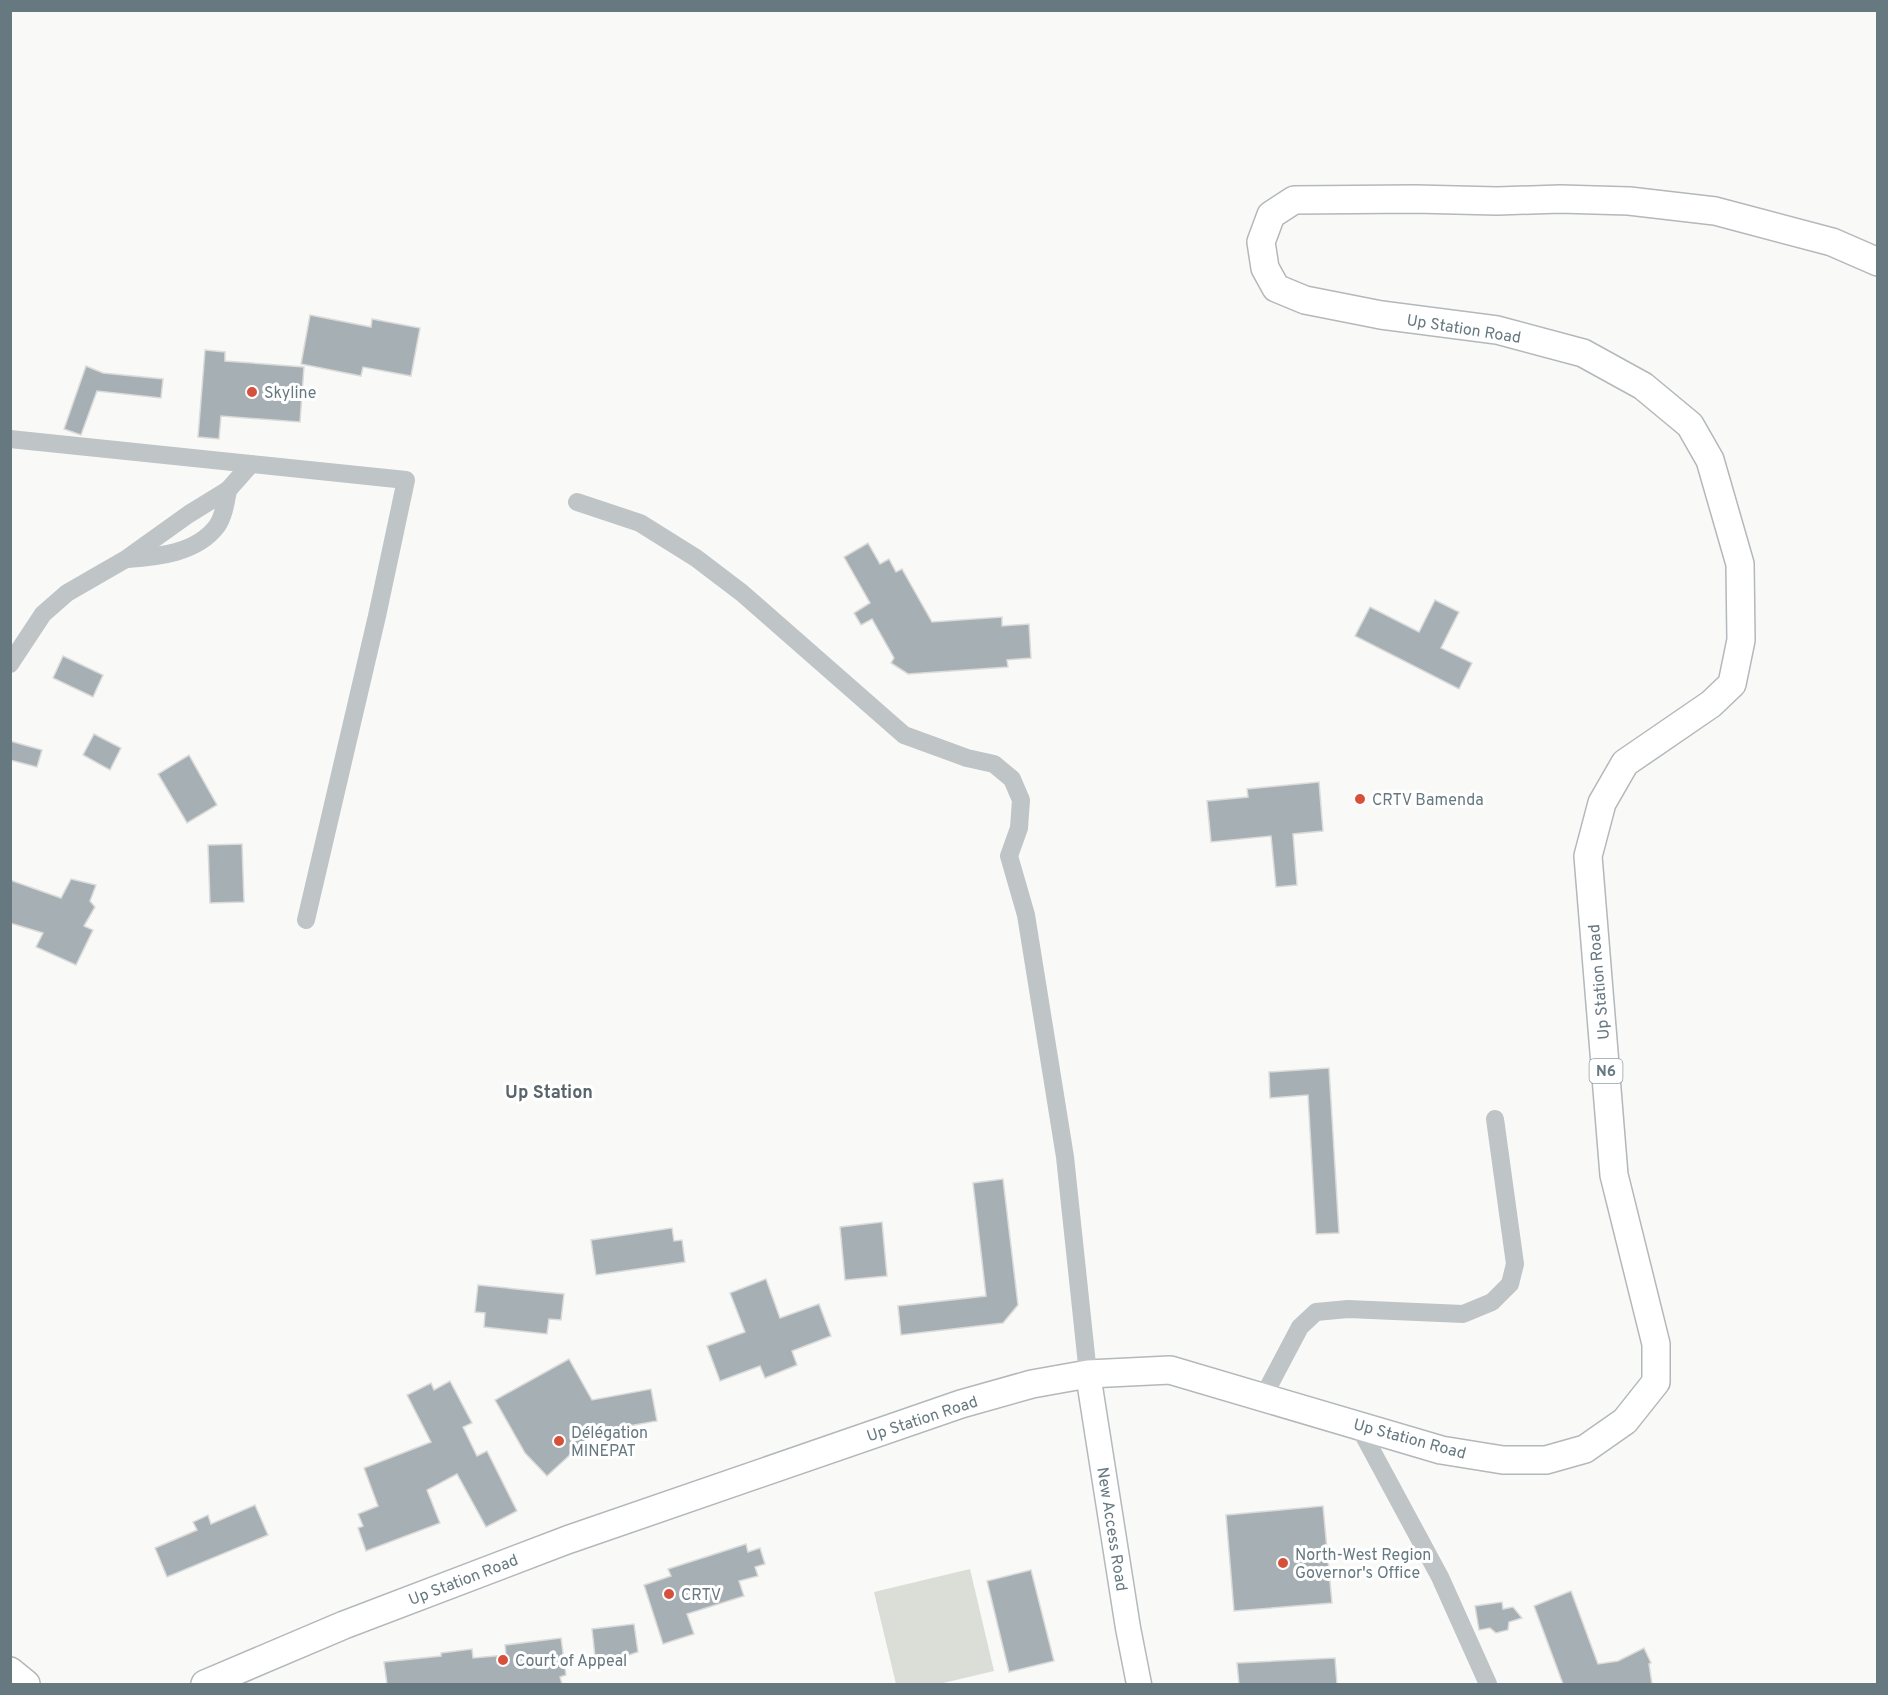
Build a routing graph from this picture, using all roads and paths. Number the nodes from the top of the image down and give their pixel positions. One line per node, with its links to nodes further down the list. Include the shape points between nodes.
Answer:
1 (1878, 262): 12 (highway, Up Station Road / N6, via 1832,242 1715,212 1629,201 1294,200 1271,215 1261,242 1265,268 1276,288 1305,300 1382,315 1497,330 1583,353 1643,386 1690,425 1710,460 1740,564 1742,640 1732,684 1711,704 1625,763 1602,803 1588,856 1614,1175 1656,1344 1656,1382 1624,1421 1585,1449 1546,1460 1503,1460 1441,1449)
2 (10, 439): 3 (street)
3 (251, 464): 4 (street); 8 (street, via 406,480)
4 (228, 490): 6 (street); 6 (street, via 217,525 204,538 180,551)
5 (577, 502): 10 (street, via 640,523 696,558 742,593 904,735 994,764 1012,779 1021,800 1019,828 1009,856 1026,915 1065,1156)
6 (126, 559): 7 (street, via 68,593 43,614)
7 (10, 664)
8 (306, 920)
9 (1495, 1119): 11 (street, via 1515,1264 1510,1284 1492,1302 1463,1314 1348,1309 1316,1312 1300,1327)
10 (1088, 1374): 11 (highway, Up Station Road / N6, via 1170,1370); 14 (highway, Up Station Road / N6, via 1032,1384 961,1404 567,1540 344,1625); 16 (main road, New Access Road)
11 (1263, 1397): 12 (highway, Up Station Road / N6)
12 (1358, 1425): 17 (street, via 1440,1577)
13 (10, 1671): 15 (highway)
14 (211, 1683)
15 (26, 1684)
16 (1139, 1684)
17 (1488, 1684)

